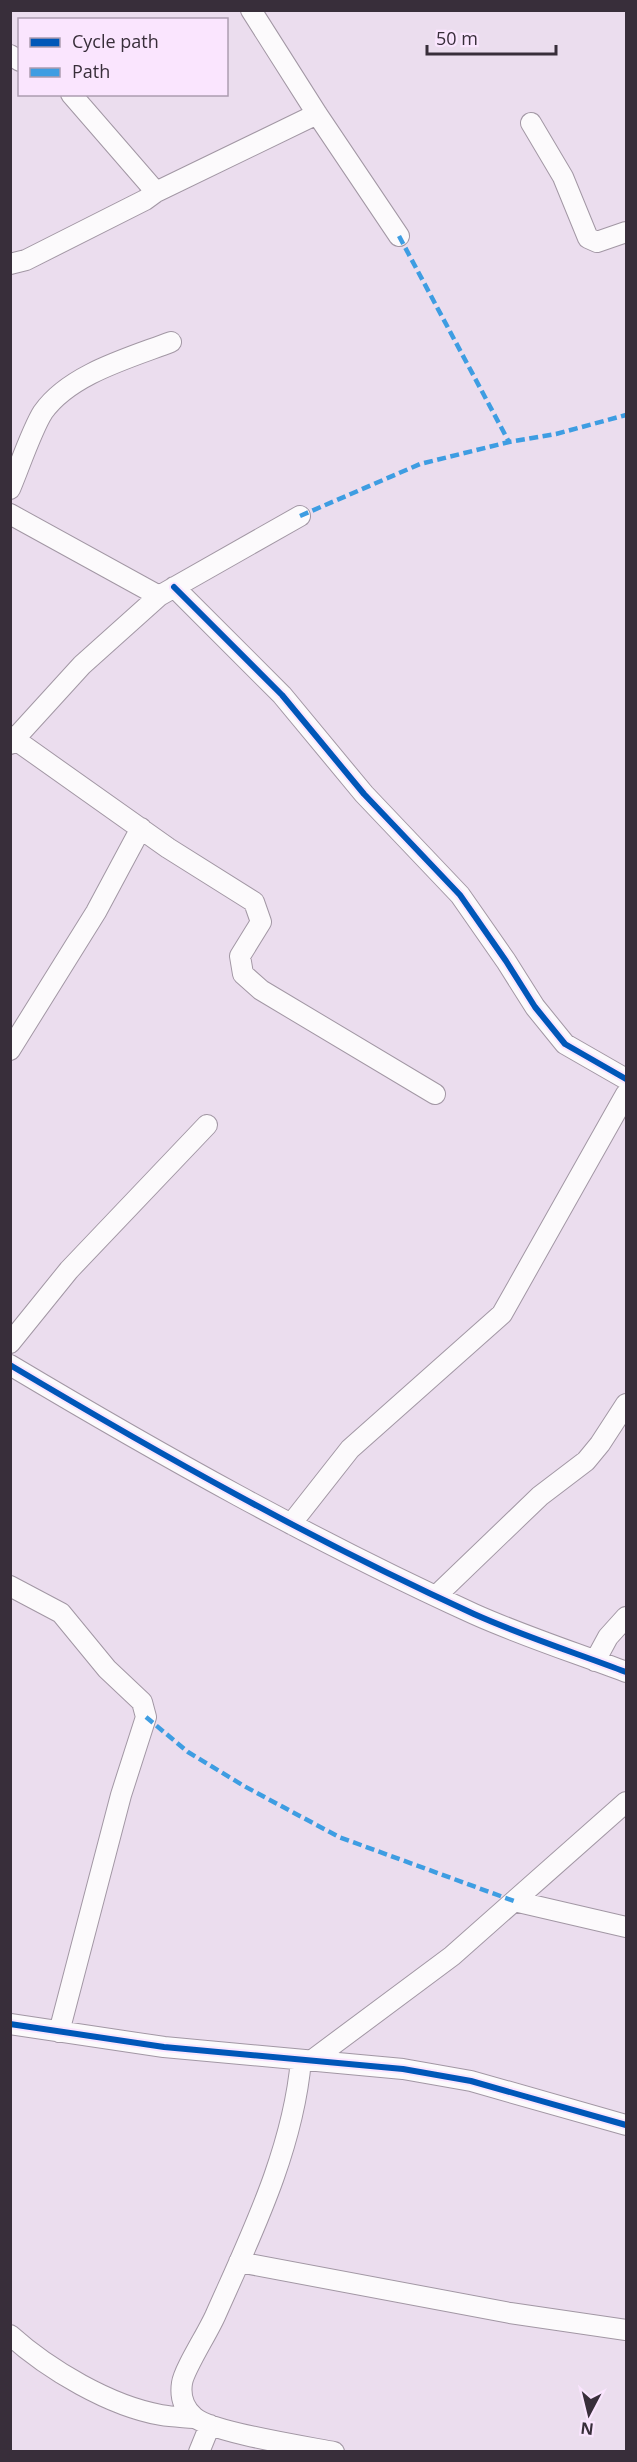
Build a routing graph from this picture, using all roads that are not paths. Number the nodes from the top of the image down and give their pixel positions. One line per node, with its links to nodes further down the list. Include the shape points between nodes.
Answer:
1 (251, 10): 3 (street)
2 (73, 96): 5 (street)
3 (316, 114): 5 (street); 7 (street)
4 (531, 123): 6 (street, via 563,177 588,238 597,242)
5 (156, 192): 8 (street)
6 (627, 232)
7 (399, 236)
8 (16, 259)
9 (171, 342): 10 (street, via 96,370 59,395 43,413)
10 (10, 489)
11 (10, 514): 13 (street)
12 (300, 516): 13 (street)
13 (166, 591): 14 (street, via 82,665); 17 (street, via 282,695 364,794 460,895 535,1007 565,1044)
14 (12, 740): 15 (street)
15 (141, 828): 16 (street, via 96,912); 18 (street, via 254,902 261,922 240,956 243,974 261,990)
16 (10, 1050)
17 (627, 1079)
18 (435, 1094)
19 (627, 1094): 24 (street, via 502,1314 356,1443)
20 (207, 1125): 21 (street, via 69,1270)
21 (10, 1343)
22 (10, 1365): 24 (street)
23 (627, 1404): 26 (street, via 586,1461 540,1496)
24 (291, 1524): 26 (street)
25 (10, 1586): 35 (street, via 61,1613 142,1702 146,1717 121,1795)
26 (436, 1596): 28 (street)
27 (627, 1617): 28 (street, via 608,1637)
28 (595, 1660): 29 (street)
29 (627, 1672)
30 (627, 1802): 31 (street)
31 (514, 1901): 32 (street); 34 (street, via 452,1956)
32 (627, 1927)
33 (10, 2024): 35 (street)
34 (350, 2031): 36 (street); 37 (street)
35 (59, 2032): 36 (street)
36 (306, 2060): 37 (street); 39 (street, via 283,2149)
37 (356, 2065): 38 (street, via 471,2081)
38 (627, 2125)
39 (239, 2262): 40 (street, via 510,2313); 42 (street, via 182,2382 182,2401)
40 (627, 2330)
41 (10, 2335): 42 (street, via 71,2379 122,2403 160,2415)
42 (202, 2421): 43 (street); 44 (street)
43 (199, 2451)
44 (334, 2451)

